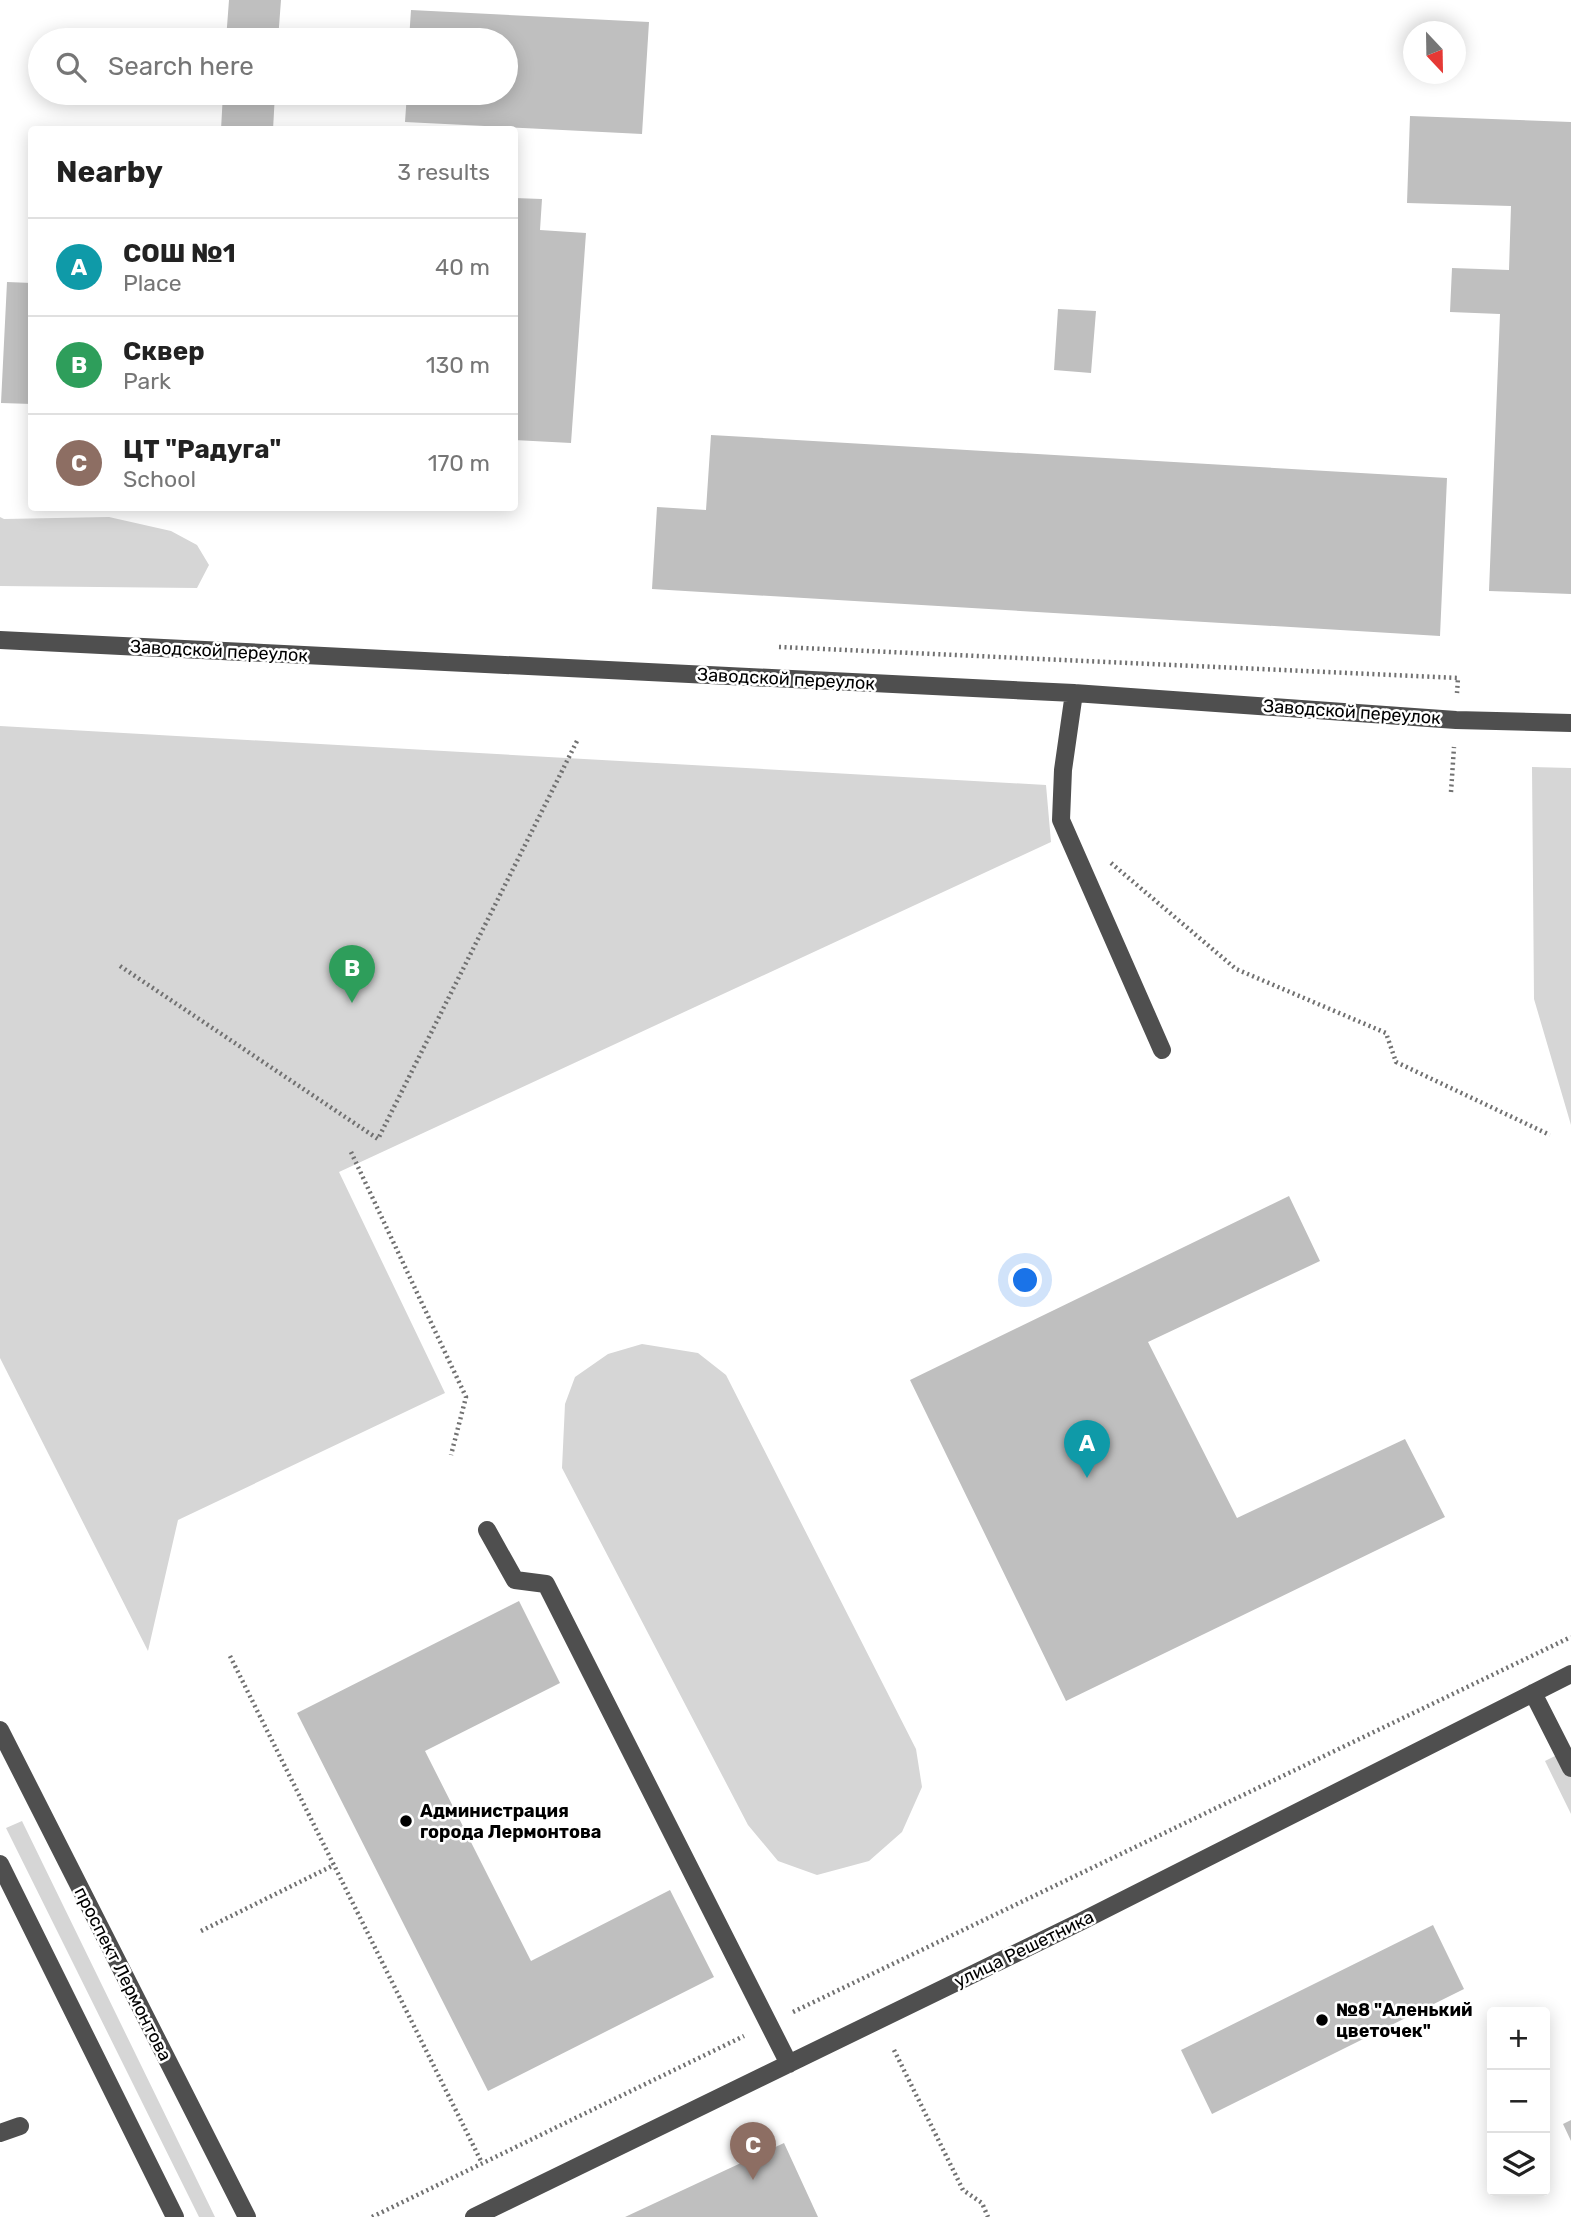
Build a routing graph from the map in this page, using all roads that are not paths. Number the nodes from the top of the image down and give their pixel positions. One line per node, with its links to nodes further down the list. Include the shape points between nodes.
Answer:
1 (0, 640): 2 (street, Заводской переулок)
2 (1074, 693): 3 (street, Заводской переулок, via 1456,720); 4 (street, via 1061,820)
3 (1571, 723)
4 (1162, 1051)
5 (487, 1530): 11 (street, via 515,1580 546,1584)
6 (1571, 1674): 7 (street, улица Решетника)
7 (1534, 1693): 9 (street); 11 (street, улица Решетника)
8 (0, 1730): 15 (street, проспект Лермонтова)
9 (1571, 1768)
10 (0, 1864): 14 (street)
11 (789, 2064): 16 (street, улица Решетника)
12 (20, 2126): 13 (street)
13 (0, 2133)
14 (175, 2217)
15 (247, 2217)
16 (474, 2217)

